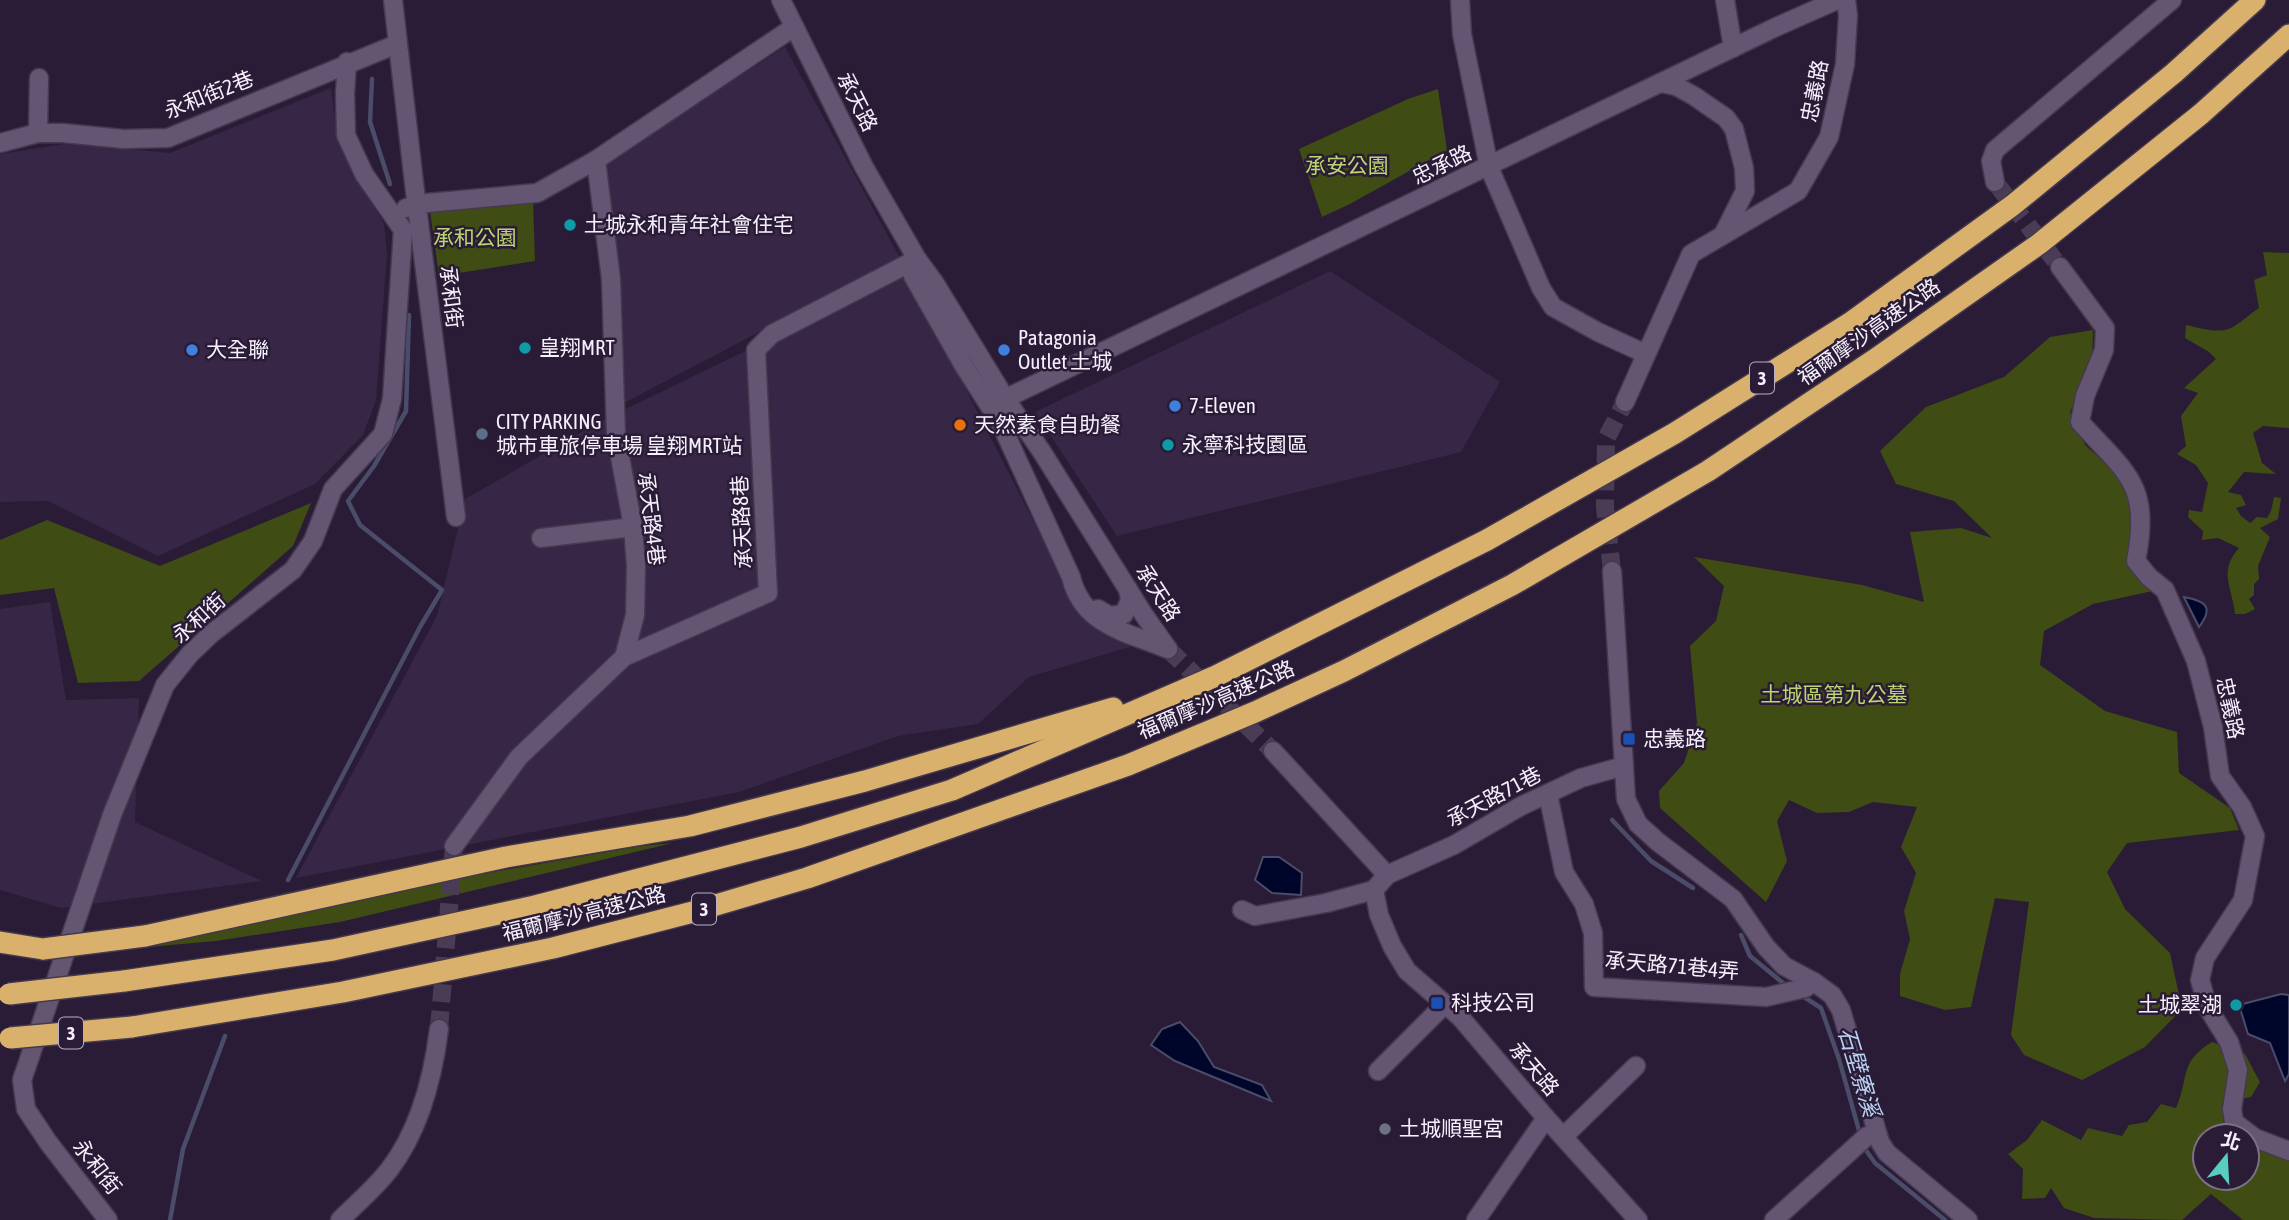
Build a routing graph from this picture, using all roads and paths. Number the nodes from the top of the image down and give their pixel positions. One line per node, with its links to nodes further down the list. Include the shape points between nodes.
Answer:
1 (393, 0): 11 (street, 承和街)
2 (781, 0): 9 (street, 承天路)
3 (1460, 0): 19 (street, via 1462,34)
4 (1725, 0): 12 (street)
5 (1837, 0): 12 (street, 忠承路)
6 (1846, 0): 23 (street, 忠義路, via 1845,64 1829,137 1798,191)
7 (2172, 0): 20 (street, via 1995,150)
8 (2255, 0): 38 (highway, 福爾摩沙高速公路 / 3, via 2175,73 2013,205 1850,323 1675,433 1487,540)
9 (794, 26): 18 (street); 24 (street, 承天路, via 864,167)
10 (2289, 35): 53 (highway, 福爾摩沙高速公路 / 3, bridge, via 2201,114 2039,244 1708,471 1512,585 1255,712 1128,765 807,878 690,913 553,948 343,992 132,1027)
11 (397, 44): 13 (street, 永和街2巷); 21 (street, 承和街)
12 (1733, 48): 15 (street, 忠承路)
13 (347, 62): 16 (street, 永和街2巷, via 168,138); 22 (street, 永和街, via 346,135 364,174)
14 (39, 78): 16 (street)
15 (1660, 83): 19 (street, 忠承路); 23 (street, via 1694,96 1734,129 1745,191)
16 (38, 133): 17 (street, 永和街2巷)
17 (0, 143)
18 (596, 160): 21 (street, via 537,193); 30 (street, 承天路4巷, via 611,279 616,435)
19 (1489, 167): 26 (street, via 1553,307); 27 (street, 忠承路)
20 (1995, 182)
21 (417, 204): 22 (street); 29 (street, 承和街)
22 (392, 212): 60 (street, 永和街, via 403,230 393,399 383,434 333,489 313,541 293,570 211,634 165,685 112,815 22,1080 26,1109)
23 (1724, 233): 26 (street, 忠義路, via 1691,254)
24 (917, 259): 27 (street, 承天路, via 934,282); 37 (street, 承天路8巷, via 772,334 756,350 768,593)
25 (2060, 268): 59 (street, 忠義路, via 2105,328 2104,351 2085,396 2080,422 2120,463 2137,492 2142,531 2136,561 2165,590 2196,661 2220,776 2255,836 2243,900 2205,958 2200,980 2208,1008 2230,1042 2238,1070 2234,1122 2255,1138)
26 (1646, 354): 28 (street, 忠義路)
27 (997, 402): 33 (street, 承天路, via 1001,424); 34 (street, 承天路, via 1048,462)
28 (1625, 402)
29 (456, 517)
30 (633, 527): 31 (street); 37 (street, 承天路4巷, via 635,615)
31 (541, 538)
32 (1612, 571): 40 (street)
33 (1071, 577): 34 (street, via 1092,603 1110,616 1124,614 1130,600); 36 (street, 承天路, via 1085,609 1104,625)
34 (1128, 589): 35 (street, 承天路)
35 (1144, 615): 36 (street); 36 (street, 承天路, via 1168,649)
36 (1121, 629)
37 (624, 657): 42 (street, via 519,757)
38 (1189, 687): 47 (highway, bridge, via 865,781 690,826 506,857 145,936); 50 (highway, 福爾摩沙高速公路 / 3, bridge, via 952,790 801,837 535,906 334,950)
39 (1273, 751): 43 (street)
40 (1624, 766): 41 (street, 承天路71巷, via 1581,778); 49 (street, via 1626,799 1638,824 1733,899 1766,947)
41 (1548, 794): 43 (street, 承天路71巷); 49 (street, 承天路71巷4弄, via 1564,872 1584,904 1593,933 1594,987 1766,997)
42 (454, 846)
43 (1387, 875): 44 (street)
44 (1374, 890): 45 (street, via 1255,916); 51 (street, 承天路, via 1392,946 1408,971)
45 (1242, 910)
46 (0, 942): 47 (highway)
47 (43, 949): 48 (highway)
48 (0, 951)
49 (1809, 985): 58 (street, via 1832,995 1841,1010)
50 (5, 994)
51 (1445, 1004): 55 (street); 56 (street, 承天路)
52 (439, 1029): 61 (street, via 413,1131 389,1171)
53 (5, 1038)
54 (1636, 1066): 57 (street)
55 (1378, 1070)
56 (1546, 1118): 57 (street, 承天路); 62 (street)
57 (1563, 1137): 63 (street, 承天路)
58 (1867, 1138): 64 (street); 65 (street, via 1880,1142 1887,1153)
59 (2289, 1151)
60 (108, 1220)
61 (340, 1220)
62 (1475, 1220)
63 (1638, 1220)
64 (1774, 1220)
65 (1968, 1220)

